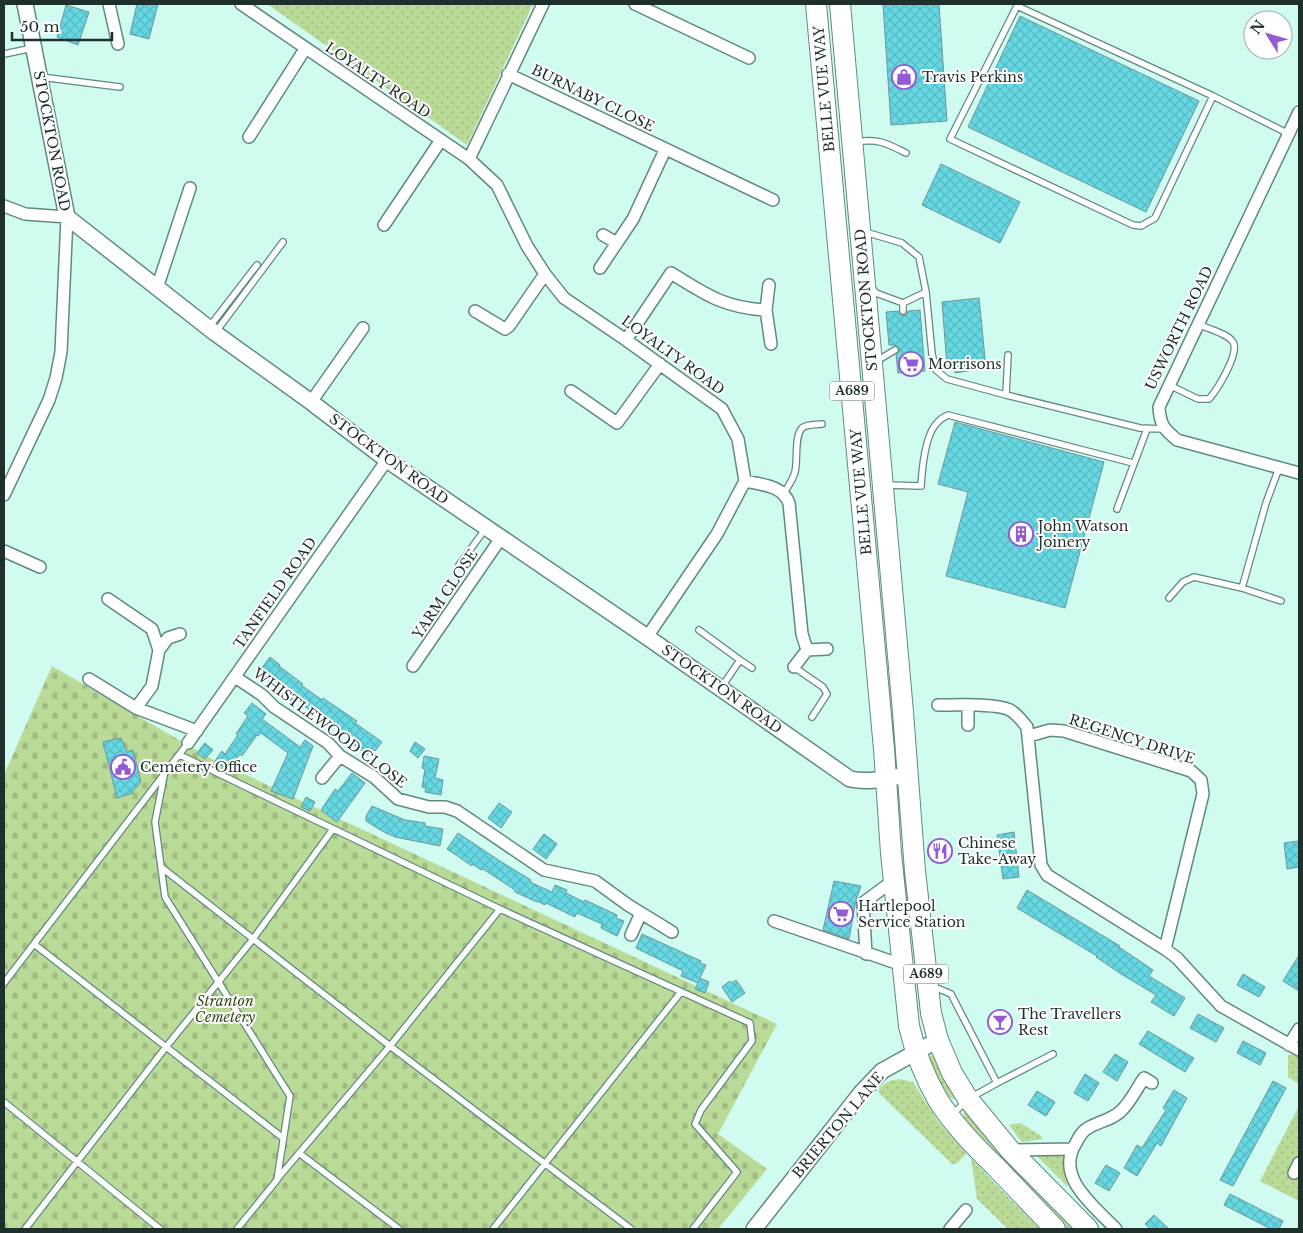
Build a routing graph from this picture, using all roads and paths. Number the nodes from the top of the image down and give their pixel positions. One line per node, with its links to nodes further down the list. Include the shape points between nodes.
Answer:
1 (28, 4): 9 (street, STOCKTON ROAD)
2 (108, 4): 8 (street)
3 (241, 4): 10 (street, LOYALTY ROAD)
4 (543, 4): 13 (street)
5 (635, 4): 12 (street)
6 (816, 4): 105 (highway, BELLE VUE WAY / A689)
7 (840, 4): 21 (highway, STOCKTON ROAD / A689)
8 (118, 44)
9 (33, 48): 11 (lane); 14 (street, STOCKTON ROAD)
10 (305, 49): 19 (street, LOYALTY ROAD); 20 (street, LOYALTY ROAD)
11 (4, 54)
12 (749, 58)
13 (508, 74): 22 (street, BURNABY CLOSE); 24 (street)
14 (39, 77): 15 (lane); 28 (street, STOCKTON ROAD)
15 (120, 87)
16 (1213, 96): 16 (lane, via 1155,218 1141,226 950,139 1017,6); 18 (lane)
17 (1299, 112): 18 (street, USWORTH ROAD)
18 (1289, 134): 45 (street, USWORTH ROAD)
19 (249, 138)
20 (442, 140): 24 (street, LOYALTY ROAD); 29 (street)
21 (852, 143): 23 (lane, via 875,140); 30 (highway, STOCKTON ROAD / A689)
22 (665, 150): 26 (street, BURNABY CLOSE); 33 (street, via 633,219)
23 (906, 153)
24 (469, 159): 36 (street, LOYALTY ROAD, via 497,185 527,246)
25 (190, 188): 39 (street)
26 (773, 200)
27 (4, 206): 28 (street, via 25,214)
28 (67, 217): 39 (street, STOCKTON ROAD); 68 (street, via 61,352 56,378 49,400)
29 (384, 225)
30 (860, 232): 37 (highway, STOCKTON ROAD / A689); 40 (lane, via 902,243 919,257)
31 (604, 235): 33 (street)
32 (283, 242): 47 (lane)
33 (617, 243): 35 (street)
34 (257, 265): 47 (lane)
35 (600, 268)
36 (545, 274): 43 (street, via 505,329); 48 (street, LOYALTY ROAD, via 564,298)
37 (864, 279): 41 (lane, via 876,294); 53 (highway, STOCKTON ROAD / A689)
38 (769, 285): 42 (street)
39 (157, 288): 47 (street, STOCKTON ROAD)
40 (926, 292): 41 (lane); 56 (lane, via 936,370 947,379)
41 (903, 303): 44 (lane)
42 (766, 310): 48 (street, via 744,309 721,302 671,273); 49 (street)
43 (474, 311)
44 (903, 311)
45 (1198, 324): 54 (street, USWORTH ROAD); 54 (lane, via 1227,337 1236,348 1234,356 1209,399 1198,399)
46 (363, 328): 57 (street)
47 (212, 330): 57 (street, STOCKTON ROAD)
48 (626, 340): 52 (street, LOYALTY ROAD)
49 (771, 344)
50 (896, 350): 53 (lane, via 880,360)
51 (1008, 355): 56 (lane)
52 (660, 364): 55 (street, via 617,423); 65 (street, LOYALTY ROAD, via 722,409 738,439)
53 (872, 376): 66 (highway, STOCKTON ROAD / A689)
54 (1169, 385): 60 (street, USWORTH ROAD, via 1158,407)
55 (571, 391)
56 (1006, 395): 59 (lane)
57 (312, 402): 61 (street, STOCKTON ROAD)
58 (822, 424): 67 (lane, via 806,426 799,434 794,477)
59 (1147, 429): 60 (lane); 62 (lane)
60 (1164, 429): 63 (street, via 1178,440)
61 (387, 460): 70 (street, STOCKTON ROAD); 89 (street, TANFIELD ROAD)
62 (1133, 463): 66 (lane, via 948,416 936,423 931,433 921,486); 69 (lane)
63 (1279, 468): 64 (street); 75 (lane)
64 (1299, 473)
65 (745, 481): 67 (street); 81 (street, via 717,534)
66 (882, 486): 102 (highway, STOCKTON ROAD / A689)
67 (784, 493): 84 (street, via 789,503 802,634)
68 (4, 495)
69 (1118, 509)
70 (486, 528): 71 (street, STOCKTON ROAD); 73 (lane)
71 (502, 538): 81 (street, STOCKTON ROAD); 86 (street, YARM CLOSE)
72 (4, 551): 74 (street)
73 (459, 565)
74 (40, 567)
75 (1242, 588): 76 (lane, via 1194,577 1183,582); 78 (lane)
76 (1169, 598)
77 (108, 599): 83 (street, via 152,629)
78 (1281, 601)
79 (699, 630): 85 (lane)
80 (180, 634): 83 (street, via 168,638)
81 (647, 637): 91 (street, STOCKTON ROAD)
82 (827, 649): 84 (street)
83 (159, 650): 94 (street, via 152,686)
84 (807, 650): 87 (street)
85 (740, 660): 88 (lane); 91 (lane)
86 (414, 666)
87 (794, 667): 95 (lane, via 823,687 827,694)
88 (752, 668)
89 (235, 677): 97 (street, TANFIELD ROAD); 101 (street, WHISTLEWOOD CLOSE, via 322,739)
90 (89, 679): 94 (street)
91 (721, 689): 105 (street, STOCKTON ROAD, via 850,779 863,782)
92 (938, 705): 93 (street)
93 (968, 706): 96 (street); 98 (street, via 1008,709 1027,727)
94 (136, 708): 97 (street)
95 (812, 717)
96 (968, 725)
97 (197, 731): 99 (street, TANFIELD ROAD)
98 (1029, 736): 116 (street, via 1041,865 1047,875); 116 (street, REGENCY DRIVE, via 1050,730 1064,731 1191,771 1201,780 1203,794)
99 (188, 743): 100 (lane)
100 (180, 755): 103 (lane); 106 (lane)
101 (340, 756): 104 (street); 110 (street, WHISTLEWOOD CLOSE, via 374,777 398,799 457,811 544,870 595,881)
102 (908, 775): 105 (street, STOCKTON ROAD); 121 (highway, STOCKTON ROAD / A689)
103 (164, 776): 107 (lane, via 155,822); 115 (lane)
104 (322, 778)
105 (886, 778): 108 (highway, BELLE VUE WAY / A689)
106 (333, 829): 109 (lane); 114 (lane)
107 (161, 867): 114 (lane); 119 (lane, via 166,897)
108 (894, 880): 117 (street, via 863,903); 118 (highway, BELLE VUE WAY / A689)
109 (500, 910): 122 (lane); 125 (lane)
110 (641, 913): 112 (street, WHISTLEWOOD CLOSE); 113 (street)
111 (774, 921): 117 (street)
112 (672, 932)
113 (631, 935)
114 (253, 939): 119 (lane); 125 (lane)
115 (34, 944): 120 (lane); 126 (lane)
116 (1165, 949): 127 (street, via 1220,1006)
117 (866, 954): 118 (street)
118 (903, 973): 128 (highway, A689)
119 (219, 981): 126 (lane); 135 (lane, via 290,1096)
120 (4, 982)
121 (927, 984): 124 (highway, STOCKTON ROAD / A689); 130 (lane, via 951,994)
122 (680, 992): 140 (lane); 149 (lane, via 750,1023 752,1041 701,1110 696,1124 737,1172)
123 (1299, 1029): 127 (street)
124 (938, 1040): 128 (street, BRIERTON LANE); 132 (highway, STOCKTON ROAD / A689)
125 (390, 1046): 138 (lane); 140 (lane)
126 (166, 1047): 135 (lane); 139 (lane)
127 (1294, 1048)
128 (915, 1051): 134 (highway, A689, via 926,1077); 150 (street, BRIERTON LANE, via 882,1070 868,1085)
129 (1053, 1054): 130 (lane)
130 (997, 1083): 132 (lane)
131 (1152, 1083): 136 (street, via 1144,1078 1122,1111 1088,1128)
132 (968, 1099): 134 (lane); 137 (highway, STOCKTON ROAD / A689)
133 (4, 1102): 139 (lane)
134 (950, 1116): 152 (highway, A689)
135 (284, 1138): 141 (lane)
136 (1072, 1149): 137 (street); 154 (street, via 1070,1169 1077,1189)
137 (1010, 1150): 153 (highway, STOCKTON ROAD / A689)
138 (300, 1153): 141 (lane); 146 (lane)
139 (78, 1162): 143 (lane); 144 (lane)
140 (545, 1164): 147 (lane); 148 (lane)
141 (277, 1180): 145 (lane)
142 (966, 1210): 151 (street)
143 (25, 1229)
144 (160, 1229)
145 (237, 1229)
146 (399, 1229)
147 (494, 1229)
148 (631, 1229)
149 (693, 1229)
150 (754, 1229)
151 (950, 1229)
152 (1055, 1229)
153 (1088, 1229)
154 (1116, 1229)

